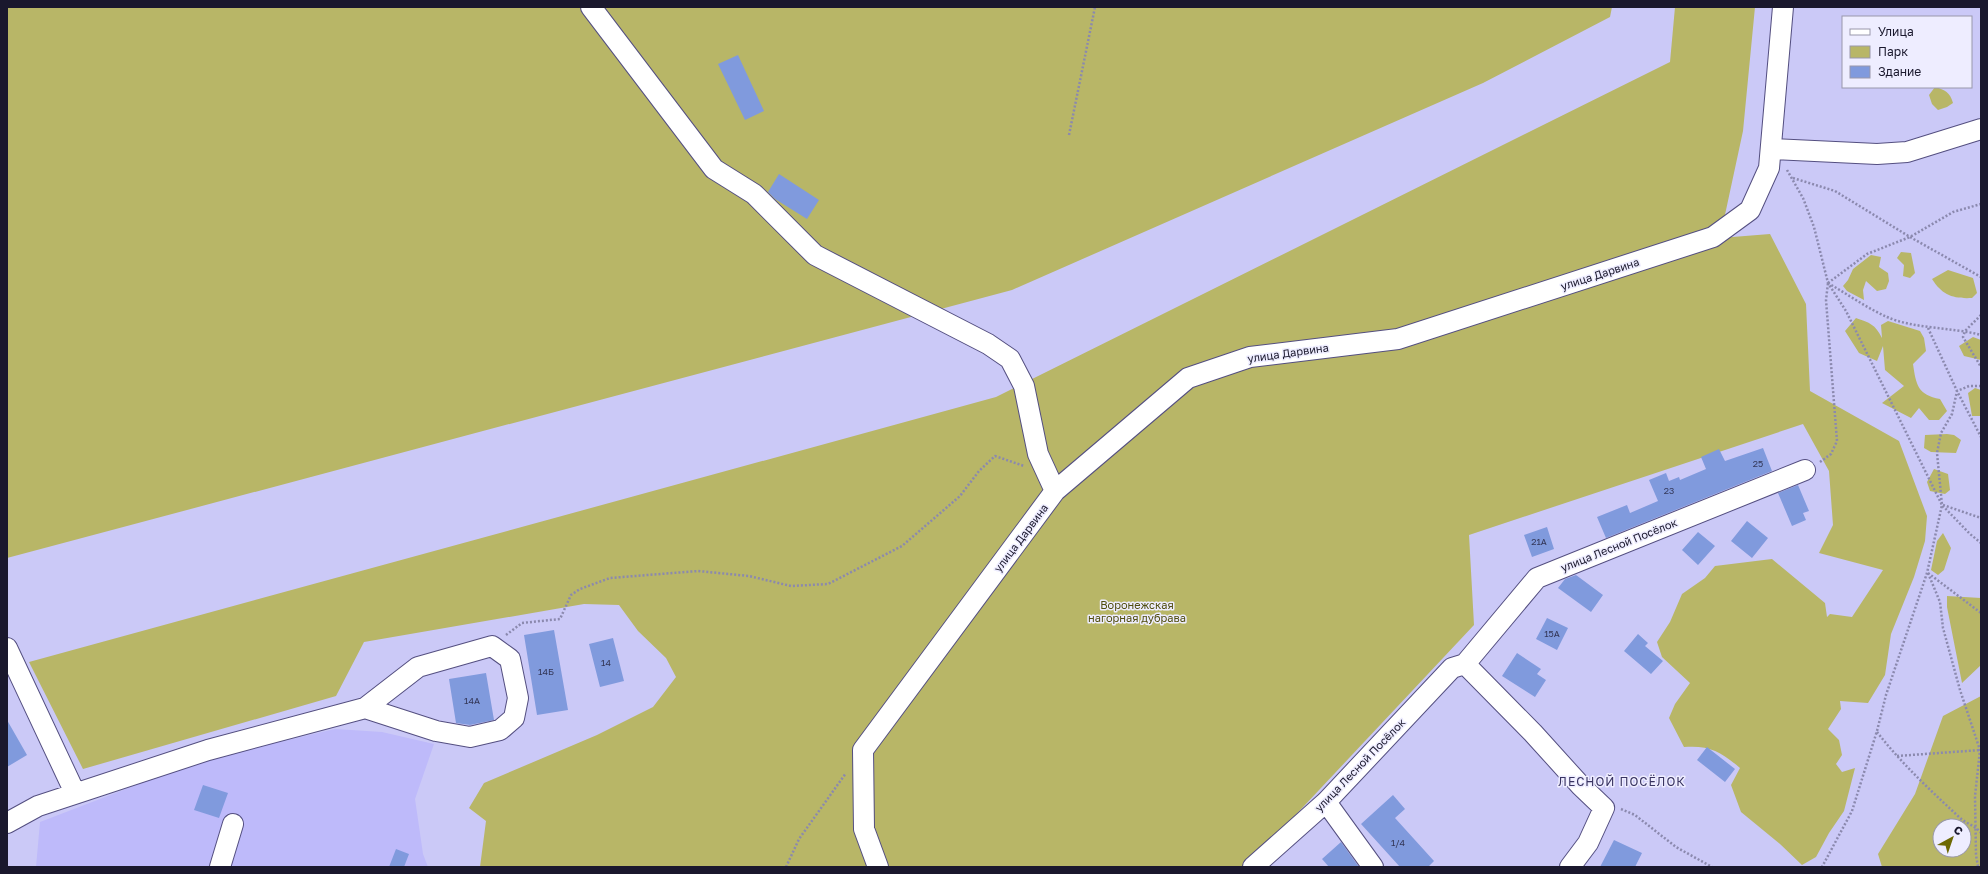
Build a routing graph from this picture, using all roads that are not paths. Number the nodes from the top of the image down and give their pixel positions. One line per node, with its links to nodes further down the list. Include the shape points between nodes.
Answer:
1 (591, 7): 6 (street, via 714,169 754,194 815,255 988,344 1010,359 1024,386 1038,454)
2 (1783, 7): 4 (street, улица Дарвина)
3 (1981, 129): 4 (street, via 1907,152 1877,154)
4 (1771, 149): 6 (street, улица Дарвина, via 1769,168 1750,210 1713,237 1398,339 1250,357 1188,378)
5 (1805, 470): 8 (street, улица Лесной Посёлок, via 1536,578)
6 (1055, 491): 15 (street, улица Дарвина, via 863,750 864,829)
7 (7, 648): 10 (street)
8 (1465, 664): 11 (street, улица Лесной Посёлок, via 1452,668); 18 (street, via 1604,808 1588,843)
9 (365, 708): 9 (street, via 418,668 492,646 510,659 518,698 514,718 500,730 470,736 436,731); 10 (street, via 208,750)
10 (74, 793): 12 (street, via 38,806)
11 (1326, 802): 16 (street, улица Лесной Посёлок); 17 (street)
12 (7, 823)
13 (233, 824): 14 (street)
14 (220, 867)
15 (878, 867)
16 (1253, 867)
17 (1373, 867)
18 (1570, 867)

